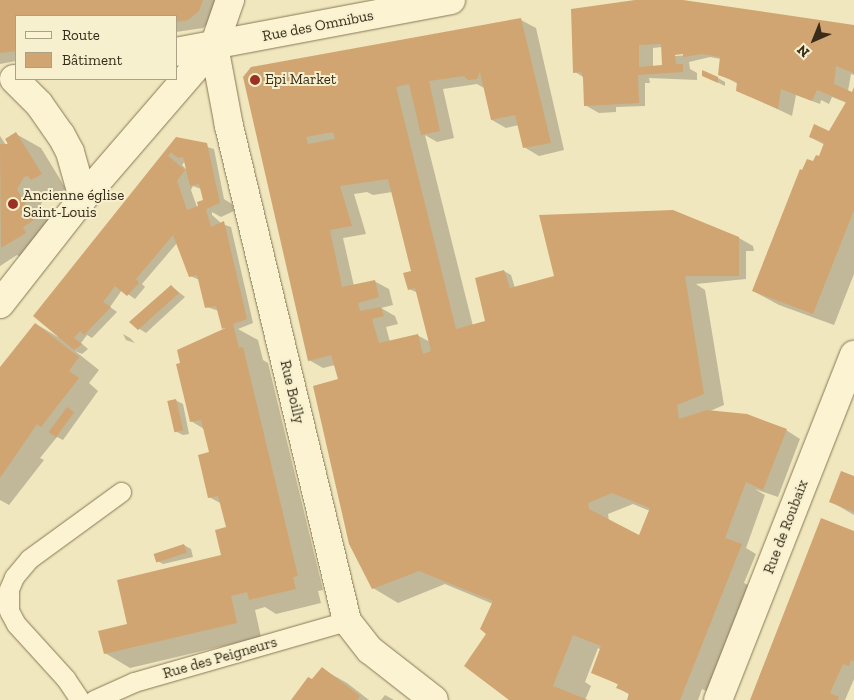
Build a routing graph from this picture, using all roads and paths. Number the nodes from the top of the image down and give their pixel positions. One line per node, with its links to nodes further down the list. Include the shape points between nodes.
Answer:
1 (230, 0): 3 (street)
2 (451, 0): 3 (street, Rue des Omnibus)
3 (214, 46): 4 (street, Rue des Omnibus); 6 (street); 10 (street, Rue Boilly, via 229,126)
4 (178, 52)
5 (10, 80): 6 (street, via 39,104 61,135 70,152)
6 (83, 198): 7 (street)
7 (0, 304)
8 (854, 354): 14 (street, Rue de Roubaix)
9 (121, 492): 11 (lane, via 29,559 9,589 9,611 16,624 66,679)
10 (347, 621): 12 (lane, Rue des Peigneurs, via 134,682); 13 (street, Rue Boilly, via 370,650)
11 (80, 700)
12 (94, 700)
13 (434, 700)
14 (718, 700)

